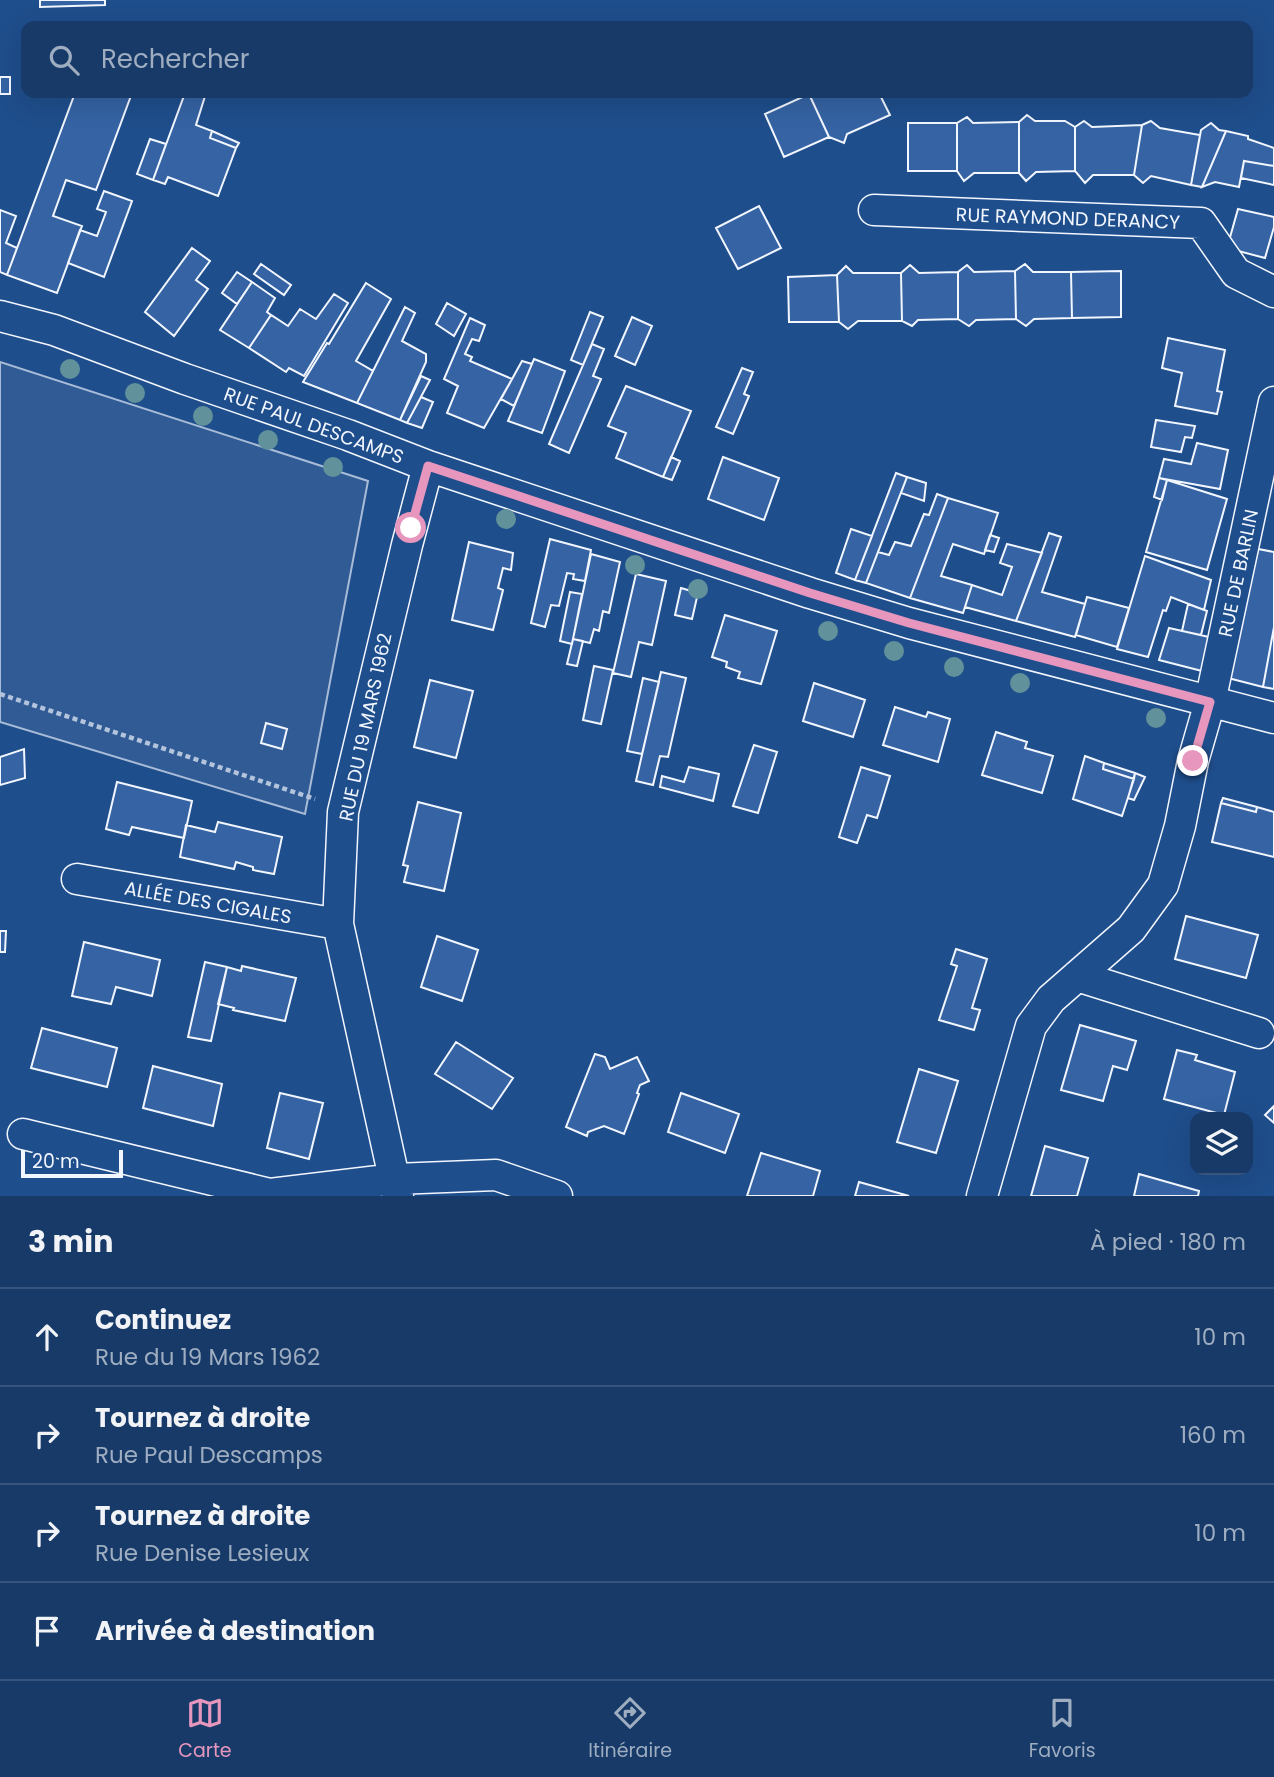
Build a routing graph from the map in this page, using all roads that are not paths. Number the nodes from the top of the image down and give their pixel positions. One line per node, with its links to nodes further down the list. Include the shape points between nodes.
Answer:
1 (874, 210): 2 (street, RUE RAYMOND DERANCY, via 1201,223 1236,273)
2 (1274, 292)
3 (0, 316): 5 (street, RUE PAUL DESCAMPS, via 54,330)
4 (1274, 402): 6 (street, RUE DE BARLIN)
5 (428, 466): 6 (street, RUE PAUL DESCAMPS, via 909,623); 9 (street, RUE DU 19 MARS 1962, via 343,812)
6 (1210, 702): 7 (street, RUE PAUL DESCAMPS); 10 (street, RUE DE BARLIN, via 1163,885 1131,929)
7 (1274, 718)
8 (78, 879): 9 (street, ALLÉE DES CIGALES)
9 (338, 924): 13 (street, RUE DU 19 MARS 1962)
10 (1077, 976): 11 (street); 15 (street, RUE DE BARLIN, via 1051,999 1031,1026)
11 (1259, 1033)
12 (23, 1134): 13 (street, via 270,1194)
13 (396, 1187): 14 (street, via 496,1175)
14 (557, 1196)
15 (982, 1196)

